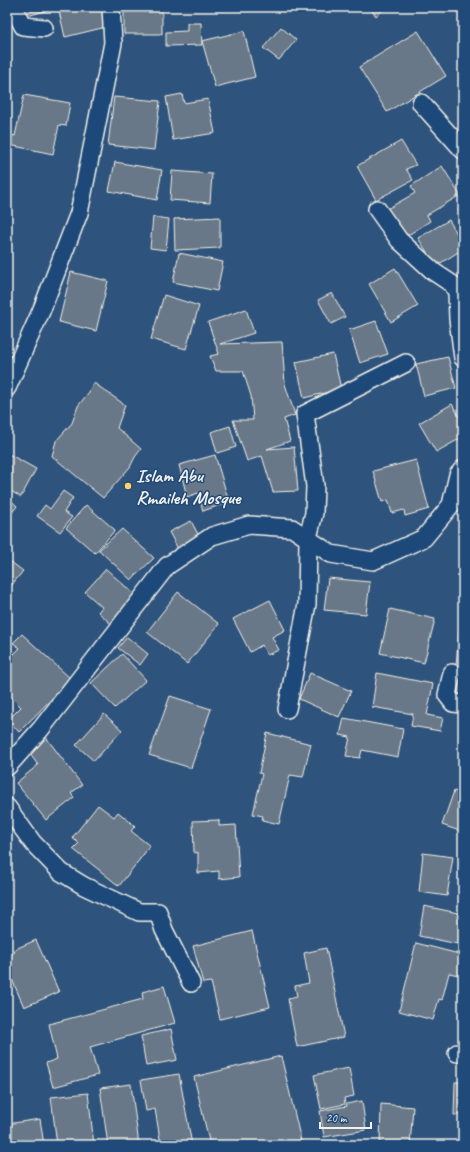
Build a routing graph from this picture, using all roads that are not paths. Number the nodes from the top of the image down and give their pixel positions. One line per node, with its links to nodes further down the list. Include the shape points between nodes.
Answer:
1 (13, 7): 3 (street, via 23,26)
2 (111, 7): 9 (street, via 114,43 79,213 42,309)
3 (44, 28)
4 (421, 103): 5 (street)
5 (463, 150)
6 (376, 209): 7 (street, via 399,240 434,272 452,284 456,292)
7 (463, 358)
8 (406, 363): 11 (street, via 305,414 315,486 314,513)
9 (7, 388)
10 (463, 469): 11 (street, via 458,475 451,505 424,538 373,561 331,554)
11 (308, 538): 14 (street, via 307,604); 15 (street, via 292,528 249,526 212,536 167,566 40,730)
12 (452, 673): 13 (street, via 447,695 453,703)
13 (463, 704)
14 (287, 709)
15 (7, 767)
16 (7, 807): 17 (street, via 33,843 60,872 139,912 158,912 164,930)
17 (191, 983)

